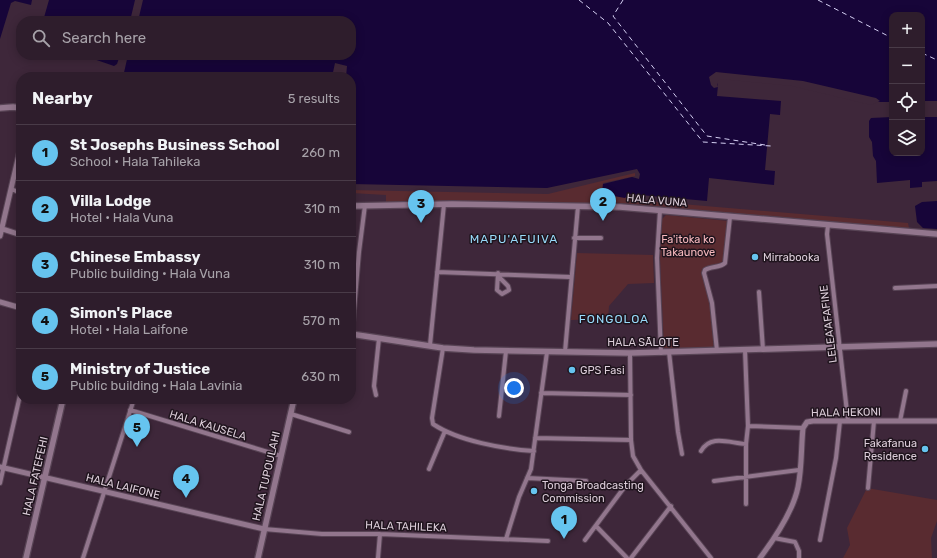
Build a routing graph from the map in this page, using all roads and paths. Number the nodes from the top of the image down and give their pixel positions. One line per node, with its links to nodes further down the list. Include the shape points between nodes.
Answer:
1 (16, 107): 2 (main road)
2 (0, 108)
3 (16, 168): 4 (street)
4 (11, 189): 5 (street); 13 (street)
5 (16, 191)
6 (444, 204): 7 (main road, HALA VUNA); 9 (main road, HALA VUNA); 19 (street)
7 (365, 205): 8 (main road, HALA VUNA); 21 (street)
8 (356, 206)
9 (578, 206): 10 (main road, HALA VUNA); 17 (street)
10 (660, 210): 11 (main road, HALA VUNA); 39 (street, via 657,258)
11 (730, 217): 12 (main road, HALA VUNA); 36 (street, via 725,263 723,266 708,268 704,273 712,302)
12 (828, 225): 15 (main road, HALA VUNA); 31 (street, LELEA’AFAFINE)
13 (1, 229): 14 (street); 16 (street)
14 (16, 234)
15 (937, 234)
16 (0, 236)
17 (574, 238): 18 (street); 20 (street)
18 (601, 238)
19 (437, 272): 20 (street); 30 (street)
20 (570, 277): 38 (street)
21 (356, 279)
22 (937, 286): 23 (street)
23 (895, 288)
24 (759, 292): 34 (street)
25 (0, 302): 26 (street)
26 (16, 307)
27 (356, 335): 28 (main road, HALA SĀLOTE)
28 (379, 338): 30 (main road, HALA SĀLOTE); 44 (street, via 374,386)
29 (937, 344): 31 (main road, HALA SĀLOTE)
30 (430, 345): 32 (main road, HALA SĀLOTE)
31 (840, 347): 34 (main road, HALA SĀLOTE); 54 (street, LELEA’AFAFINE)
32 (443, 348): 35 (main road, HALA SĀLOTE); 60 (street, via 432,418 433,424)
33 (745, 350): 34 (main road, HALA SĀLOTE); 36 (main road, HALA SĀLOTE); 58 (street)
34 (763, 350)
35 (506, 351): 37 (main road, HALA SĀLOTE); 52 (street)
36 (717, 351): 40 (main road, HALA SĀLOTE)
37 (547, 352): 38 (main road, HALA SĀLOTE); 43 (street)
38 (565, 352): 41 (main road, HALA SĀLOTE)
39 (661, 352): 40 (main road, HALA SĀLOTE); 41 (main road, HALA SĀLOTE)
40 (669, 352): 67 (street)
41 (630, 353): 45 (street)
42 (906, 391): 56 (street)
43 (541, 393): 45 (street); 62 (street)
44 (376, 395)
45 (631, 395): 63 (street)
46 (18, 404): 69 (street)
47 (62, 404): 74 (main road, HALA FATEFEHI)
48 (132, 404): 50 (street)
49 (293, 404): 51 (main road, HALA TUPOULAHI)
50 (130, 410): 68 (street, HALA KAUSELA); 80 (street)
51 (291, 414): 61 (street); 68 (main road, HALA TUPOULAHI)
52 (499, 416)
53 (840, 421): 54 (street, HALA HEKONI); 59 (street, HALA HEKONI, via 810,421); 89 (street, via 836,458)
54 (848, 421): 55 (street, HALA HEKONI)
55 (874, 421): 56 (street, HALA HEKONI); 79 (street)
56 (900, 421): 57 (street, HALA HEKONI)
57 (937, 421)
58 (748, 426): 59 (street); 64 (street)
59 (803, 428): 72 (street, HALA HEKONI)
60 (445, 431): 65 (street, via 509,448); 70 (street)
61 (349, 432)
62 (535, 438): 63 (street); 65 (street)
63 (631, 440): 71 (street)
64 (746, 444): 66 (street, via 711,440); 73 (street)
65 (534, 451): 75 (street)
66 (701, 451)
67 (682, 454)
68 (281, 456): 84 (main road, HALA TUPOULAHI)
69 (2, 467): 74 (street, HALA LAIFONE); 78 (street)
70 (429, 469)
71 (640, 470): 82 (street); 83 (street)
72 (799, 470): 73 (street); 86 (street, HALA HEKONI, via 796,496)
73 (745, 476): 77 (street); 81 (street)
74 (46, 478): 80 (street, HALA LAIFONE); 91 (main road, HALA FATEFEHI)
75 (527, 478): 76 (street); 87 (street)
76 (586, 481)
77 (714, 481)
78 (0, 483)
79 (868, 488)
80 (104, 492): 84 (street, HALA LAIFONE); 92 (street)
81 (746, 504)
82 (671, 506): 96 (street); 97 (street)
83 (596, 526): 88 (street); 95 (street)
84 (264, 529): 85 (street, HALA TAHILEKA, via 322,534); 93 (main road, HALA TUPOULAHI)
85 (380, 534): 87 (street, HALA TAHILEKA); 94 (street)
86 (774, 538): 98 (street, HALA HEKONI); 99 (street, via 795,542)
87 (506, 539): 90 (street, HALA TAHILEKA)
88 (585, 540)
89 (820, 540)
90 (548, 541)
91 (26, 558)
92 (83, 558)
93 (258, 558)
94 (378, 558)
95 (627, 558)
96 (632, 558)
97 (711, 558)
98 (760, 558)
99 (799, 558)

